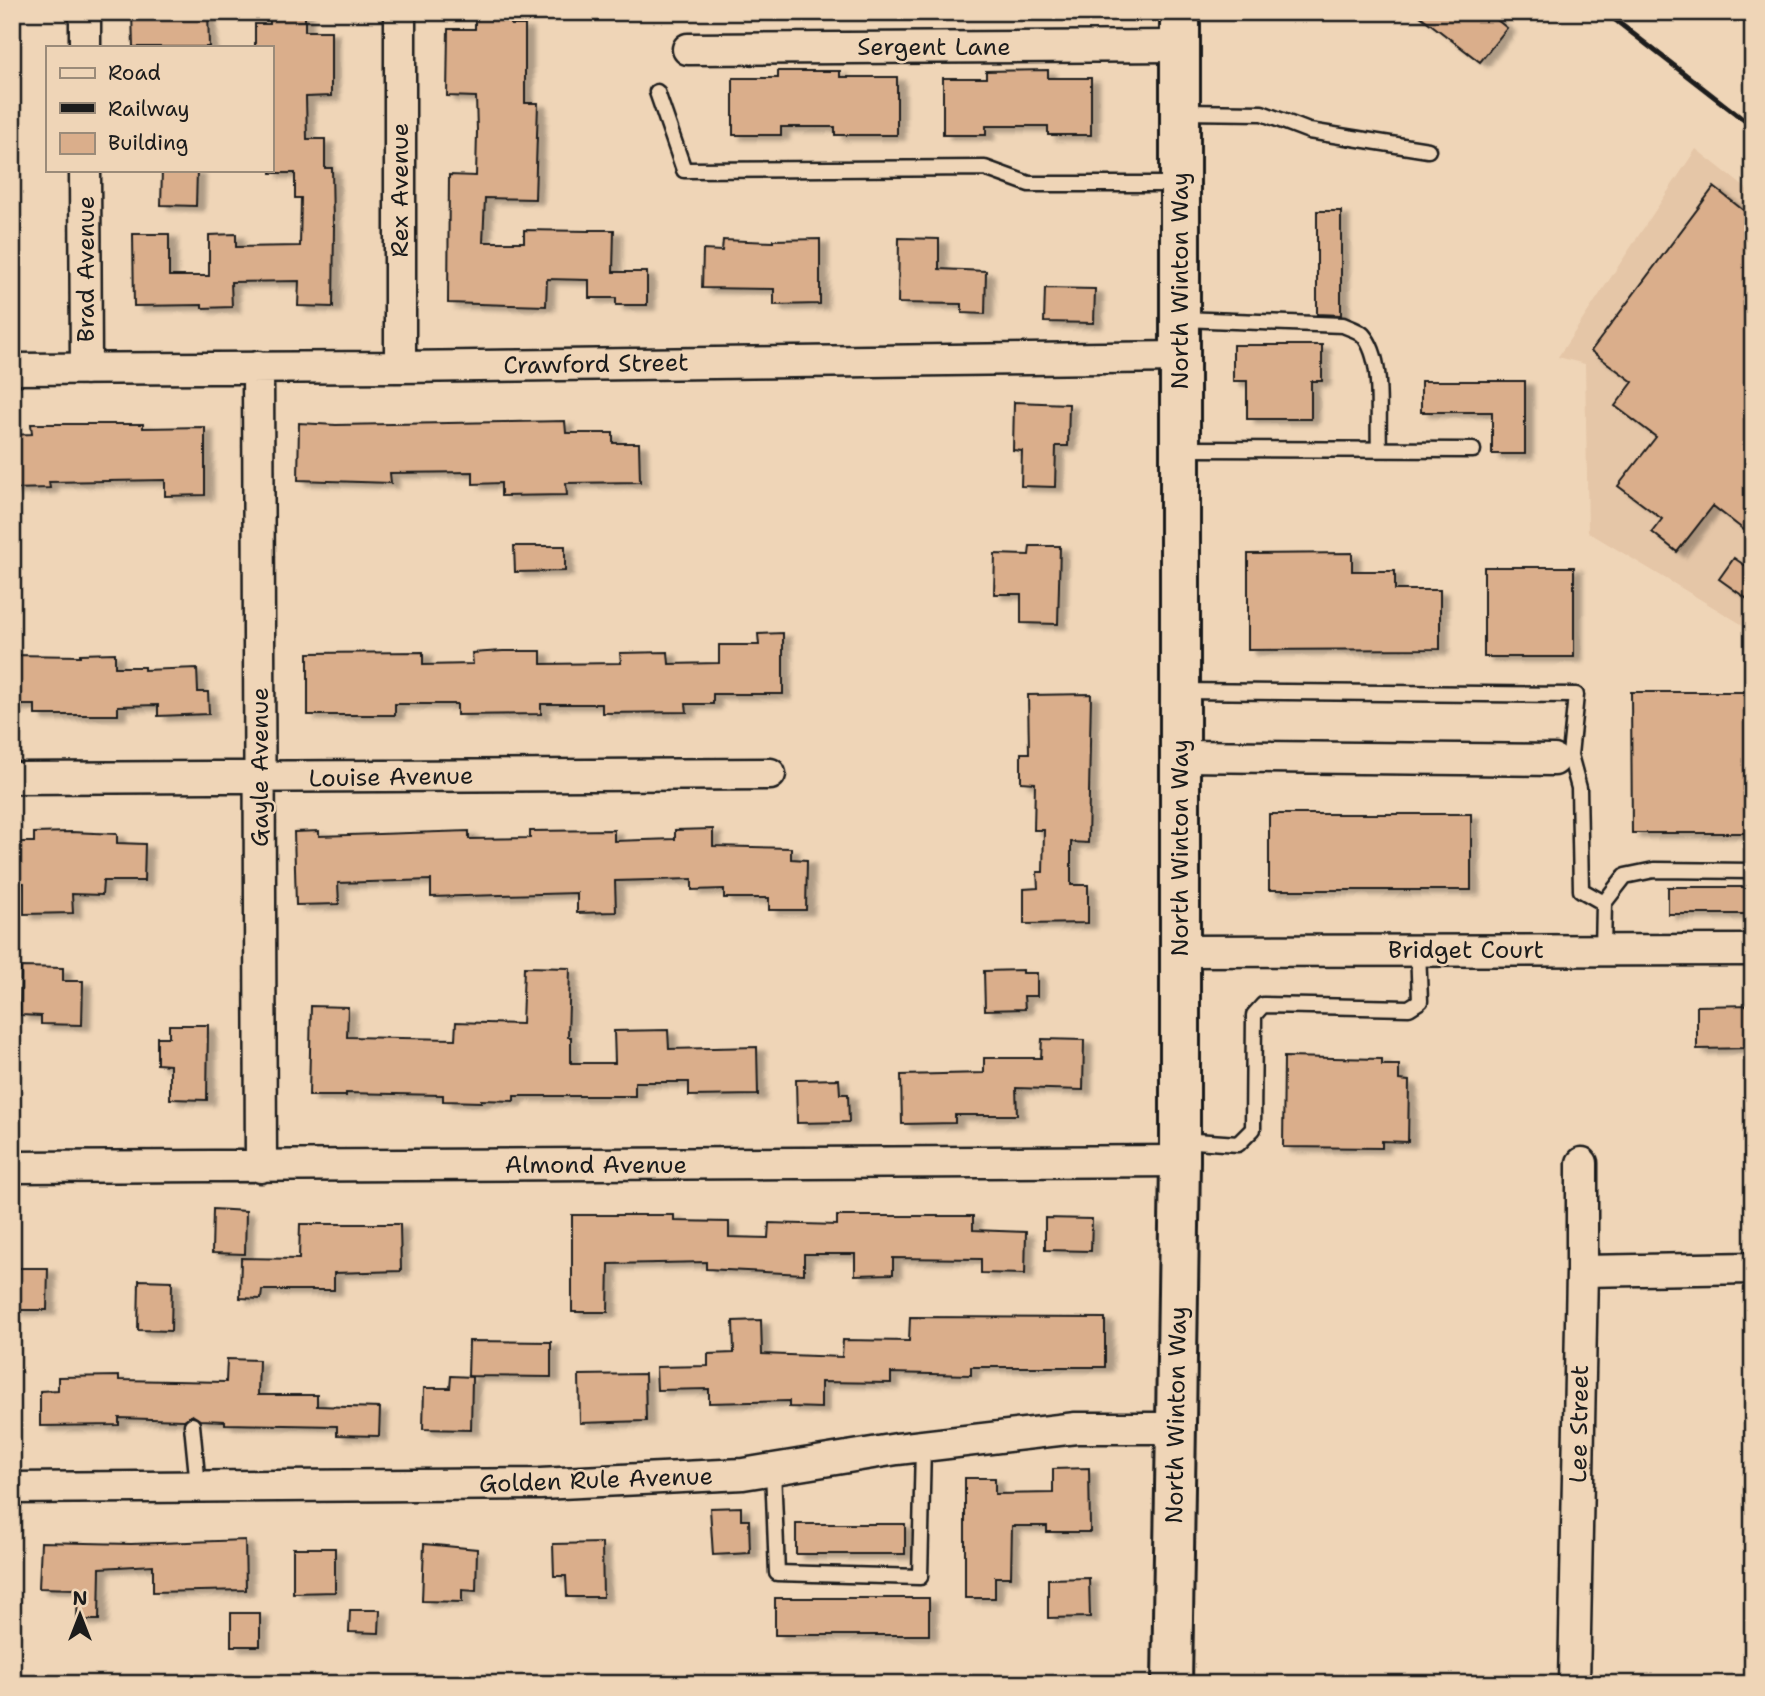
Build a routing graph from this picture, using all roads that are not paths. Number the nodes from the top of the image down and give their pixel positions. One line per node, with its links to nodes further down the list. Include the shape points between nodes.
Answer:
1 (85, 12): 4 (street)
2 (400, 12): 14 (street, Rex Avenue)
3 (1180, 29): 5 (street, Sergent Lane); 7 (main road, North Winton Way)
4 (85, 46)
5 (688, 49)
6 (657, 92): 10 (lane, via 684,170 985,168 1029,184)
7 (1180, 112): 8 (lane, via 1262,113 1310,131); 10 (main road, North Winton Way)
8 (1428, 150)
9 (85, 172): 16 (street, Brad Avenue)
10 (1180, 184): 11 (main road, North Winton Way)
11 (1180, 319): 12 (main road, North Winton Way); 17 (lane, via 1343,325 1362,333 1373,353)
12 (1180, 357): 14 (street, Crawford Street); 18 (main road, North Winton Way)
13 (258, 367): 14 (street, Crawford Street); 16 (street, Crawford Street); 25 (street, Gayle Avenue)
14 (400, 367)
15 (12, 369): 16 (street, Crawford Street)
16 (86, 369)
17 (1379, 448): 18 (lane); 19 (lane)
18 (1180, 449): 20 (main road, North Winton Way)
19 (1474, 450)
20 (1180, 691): 21 (main road, North Winton Way); 22 (lane, via 1576,695)
21 (1180, 756): 22 (street); 31 (main road, North Winton Way)
22 (1562, 757): 27 (lane, via 1579,788 1581,890)
23 (770, 774): 25 (street, Louise Avenue)
24 (12, 778): 25 (street, Louise Avenue)
25 (260, 778): 35 (street, Gayle Avenue)
26 (1753, 871): 27 (lane, via 1654,870 1625,876)
27 (1604, 903): 29 (lane)
28 (1418, 950): 29 (street, Bridget Court); 31 (street, Bridget Court); 32 (lane, via 1420,1001 1409,1008 1263,1005 1254,1015 1253,1129 1238,1144)
29 (1603, 950): 30 (street, Bridget Court)
30 (1753, 950)
31 (1180, 951): 32 (main road, North Winton Way)
32 (1180, 1150): 35 (street, Almond Avenue); 39 (main road, North Winton Way)
33 (1582, 1163): 37 (street, Lee Street)
34 (12, 1167): 35 (street, Almond Avenue)
35 (261, 1167)
36 (1753, 1268): 37 (street)
37 (1582, 1271): 45 (street, Lee Street)
38 (192, 1425): 42 (lane)
39 (1176, 1428): 40 (street, Golden Rule Avenue, via 1076,1428); 44 (main road, North Winton Way)
40 (923, 1446): 41 (street, Golden Rule Avenue); 41 (lane, via 920,1577 777,1573)
41 (773, 1469): 42 (street, Golden Rule Avenue, via 540,1484)
42 (198, 1486): 43 (street, Golden Rule Avenue)
43 (12, 1488)
44 (1172, 1684)
45 (1574, 1684)

